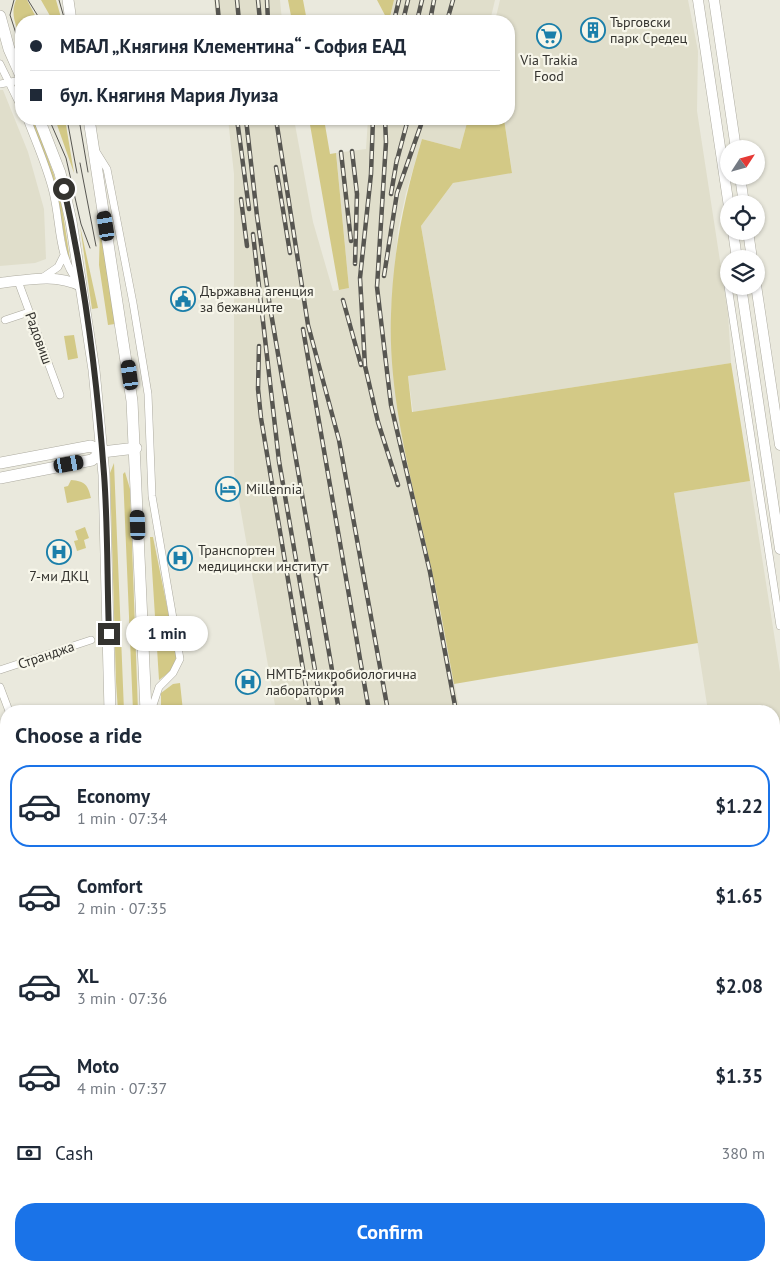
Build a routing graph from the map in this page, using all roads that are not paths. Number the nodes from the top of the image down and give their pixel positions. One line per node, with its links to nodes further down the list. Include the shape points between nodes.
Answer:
1 (68, 0): 4 (main road)
2 (698, 0): 17 (main road)
3 (714, 0): 15 (main road)
4 (70, 15)
5 (0, 16): 7 (main road)
6 (0, 64): 9 (street)
7 (15, 64)
8 (15, 80): 9 (street)
9 (10, 82): 10 (street); 11 (street)
10 (0, 84)
11 (15, 93)
12 (28, 125): 18 (street, via 53,193)
13 (41, 125): 22 (main road, via 60,173)
14 (91, 125): 16 (main road)
15 (735, 140)
16 (94, 148): 30 (main road, via 130,375); 42 (street, via 106,169 133,303 148,394 152,496 180,659 173,674 159,687)
17 (727, 195)
18 (63, 257): 19 (street, via 58,267); 22 (street)
19 (42, 278): 20 (main road); 22 (main road)
20 (18, 281): 21 (main road); 26 (street, Радовиш)
21 (0, 283)
22 (81, 286): 31 (main road)
23 (729, 295): 35 (street)
24 (742, 295): 34 (main road)
25 (757, 295): 29 (main road)
26 (29, 312): 27 (street); 28 (street, Радовиш)
27 (2, 321)
28 (60, 395)
29 (780, 446)
30 (136, 448): 31 (main road); 41 (main road)
31 (102, 452): 32 (main road, via 90,446); 33 (main road, via 92,460); 40 (main road)
32 (0, 463)
33 (0, 478)
34 (780, 549)
35 (780, 626)
36 (91, 640): 37 (street, Странджа)
37 (0, 670)
38 (0, 687): 39 (street)
39 (7, 705)
40 (110, 705)
41 (146, 705)
42 (152, 705)

